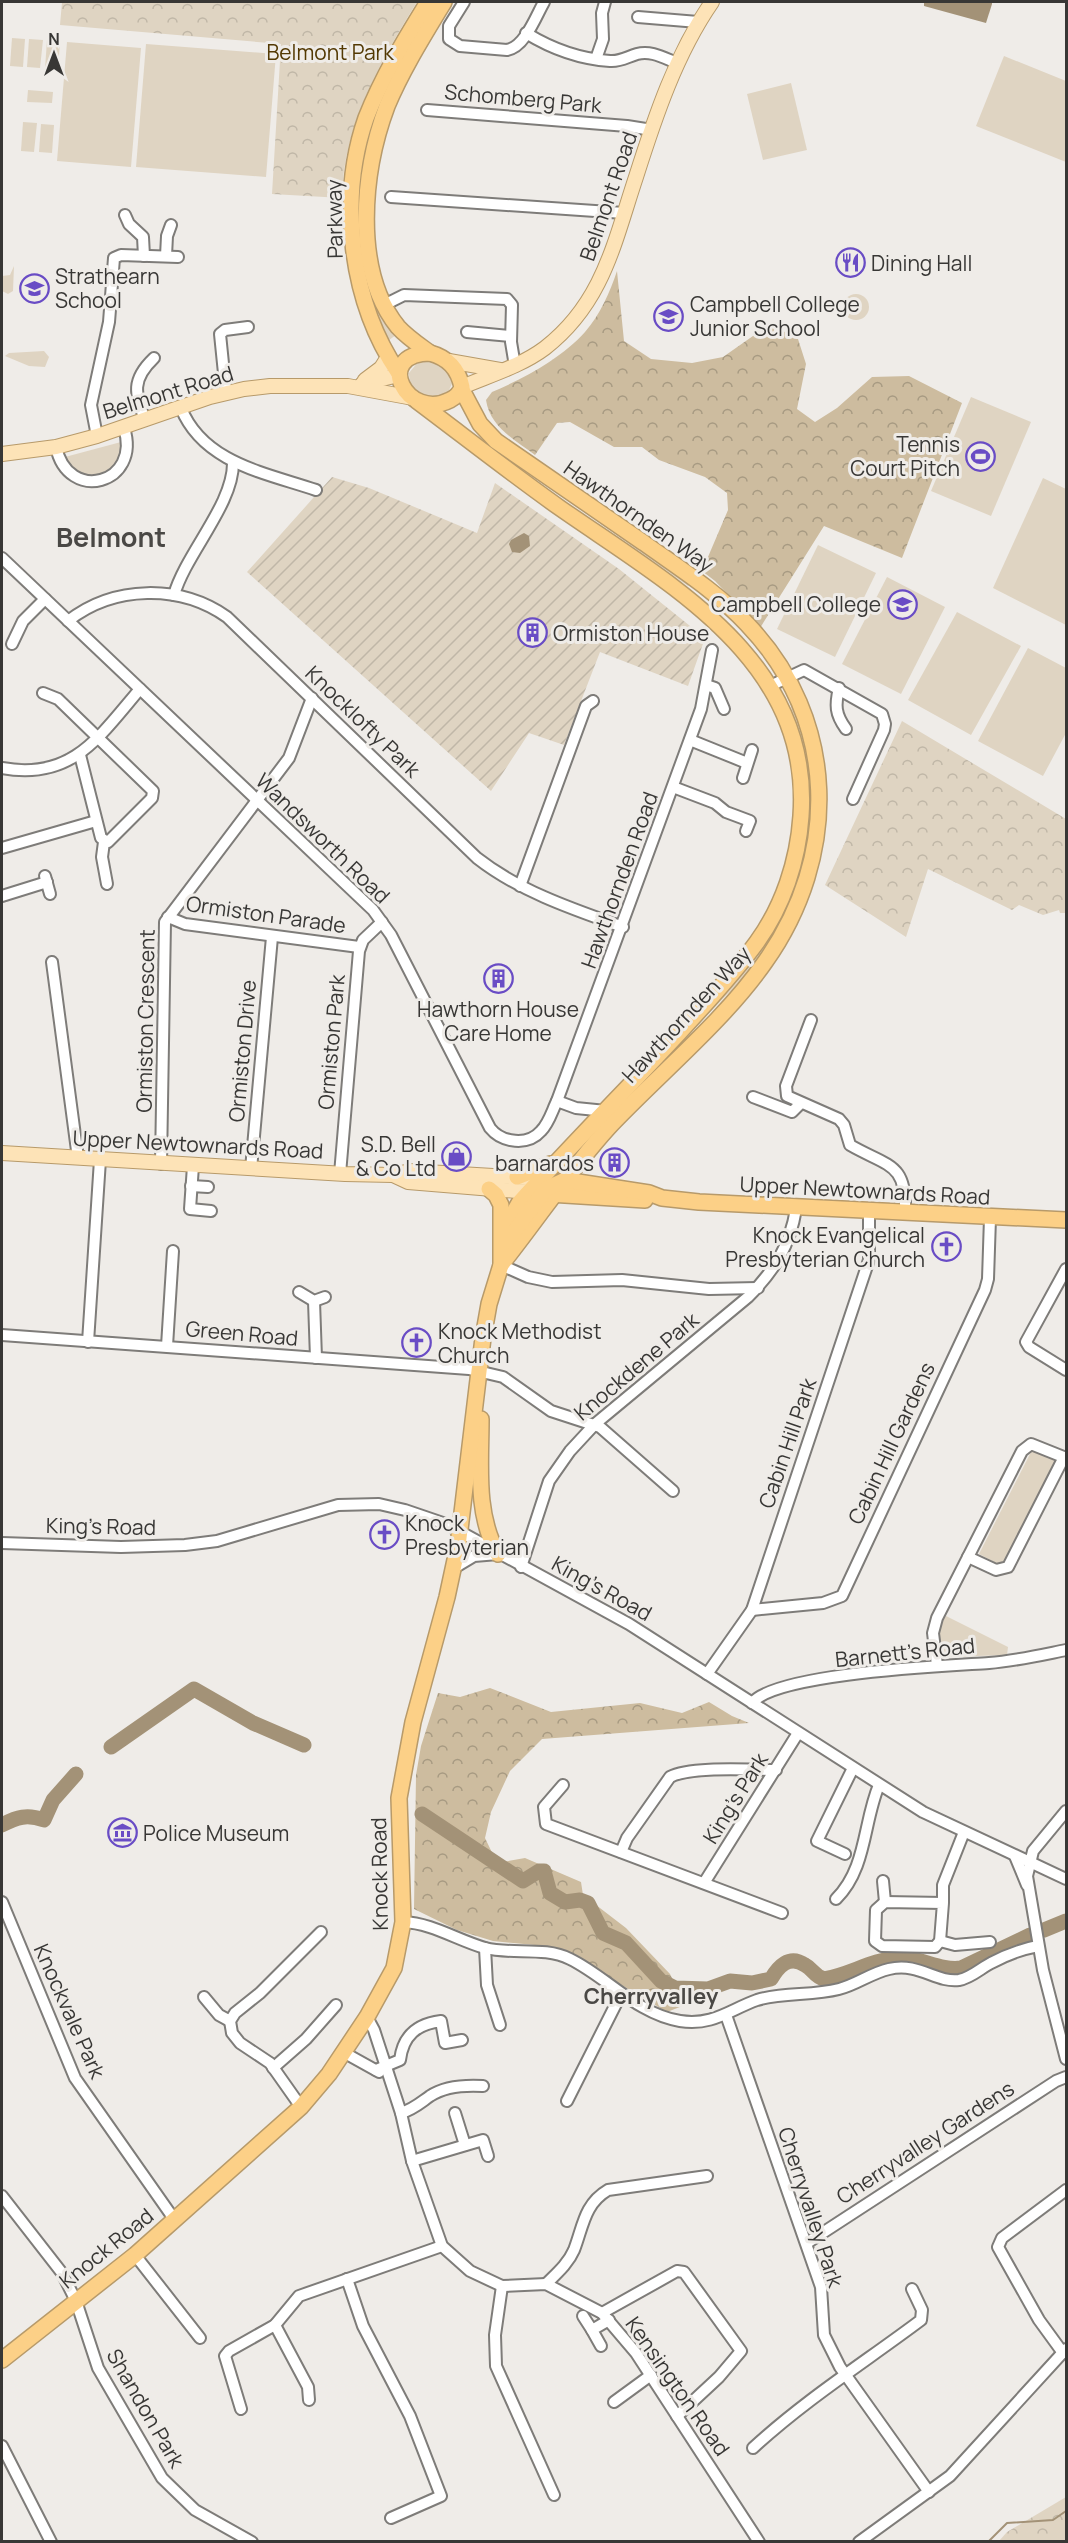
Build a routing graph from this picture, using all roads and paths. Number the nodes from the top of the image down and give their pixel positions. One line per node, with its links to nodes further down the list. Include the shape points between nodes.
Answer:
1 (428, 2): 24 (highway, Parkway, via 374,99 359,141 351,188 355,260)
2 (444, 2): 19 (highway, Parkway, via 388,104 370,168 369,255)
3 (464, 2): 9 (street, via 449,26 449,39 460,46 514,49)
4 (544, 2): 9 (street)
5 (605, 2): 10 (street, via 603,39)
6 (712, 2): 8 (main road, Belmont Road)
7 (638, 16): 8 (street)
8 (698, 22): 11 (main road, Belmont Road)
9 (526, 33): 10 (street, via 554,50)
10 (596, 59): 11 (street, via 622,60 651,53)
11 (677, 63): 13 (main road, Belmont Road)
12 (427, 110): 13 (street, Schomberg Park)
13 (652, 130): 15 (main road, Belmont Road)
14 (392, 196): 15 (street)
15 (624, 213): 27 (main road, Belmont Road, via 609,263 589,300 557,338)
16 (125, 215): 18 (street, via 143,237)
17 (171, 225): 18 (street, via 167,236 172,257)
18 (144, 256): 36 (street, via 118,255 113,261 109,322 91,405)
19 (384, 305): 22 (street, via 404,295 507,299 512,304); 23 (highway, Parkway, via 404,333)
20 (248, 327): 31 (street, via 220,334)
21 (467, 332): 22 (street)
22 (511, 336): 27 (street)
23 (430, 353): 26 (highway); 28 (highway, via 407,359)
24 (388, 357): 28 (highway, Parkway); 29 (main road, via 381,368)
25 (154, 358): 34 (street, via 136,383)
26 (449, 361): 27 (main road); 30 (highway)
27 (509, 368): 30 (main road, Belmont Road)
28 (398, 373): 29 (main road, Belmont Road); 32 (highway, via 401,384)
29 (353, 385): 31 (main road, Belmont Road, via 270,386); 32 (main road, Belmont Road)
30 (462, 388): 32 (highway, via 441,404 427,405); 47 (highway, Hawthornden Way, via 480,424 496,441 696,580 747,624)
31 (226, 393): 33 (main road, Belmont Road)
32 (415, 399): 49 (highway, Hawthornden Way, via 704,610 754,662)
33 (181, 408): 34 (main road, Belmont Road); 39 (street, via 202,442)
34 (145, 420): 35 (main road, Belmont Road)
35 (124, 428): 36 (main road, Belmont Road); 37 (street, via 125,459 115,473 103,480 72,476 63,466)
36 (97, 436): 37 (main road, Belmont Road)
37 (56, 447): 38 (main road, Belmont Road)
38 (2, 454)
39 (233, 462): 40 (street); 42 (street, via 218,510 190,557)
40 (316, 490)
41 (2, 558): 43 (street, Wandsworth Road)
42 (174, 595): 44 (street, Knocklofty Park, via 119,596 99,602); 53 (street, Knocklofty Park, via 205,603 227,617)
43 (45, 599): 44 (street, Wandsworth Road); 45 (street, via 23,621)
44 (69, 621): 51 (street, Wandsworth Road)
45 (12, 644)
46 (712, 650): 48 (street, Hawthornden Road)
47 (787, 677): 49 (street); 50 (street, via 804,670); 82 (highway, Hawthornden Way, via 810,729 818,766 819,819 807,881 764,964)
48 (706, 685): 55 (street, via 716,688); 58 (street, Hawthornden Road)
49 (770, 686): 87 (highway, Hawthornden Way, via 796,747 801,781 800,832 789,880 751,950)
50 (839, 688): 56 (street, via 837,716); 65 (street, via 878,710 885,724)
51 (140, 689): 57 (street); 66 (street, Wandsworth Road)
52 (44, 693): 57 (street, via 58,699)
53 (312, 698): 66 (street, Ormiston Crescent, via 290,758); 72 (street, Knocklofty Park, via 477,858)
54 (593, 701): 72 (street, via 586,706)
55 (724, 709)
56 (846, 729)
57 (98, 737): 60 (street); 69 (street, via 153,793 113,839)
58 (690, 740): 61 (street); 64 (street, Hawthornden Road)
59 (752, 750): 61 (street)
60 (80, 755): 62 (street, via 49,769); 67 (street)
61 (747, 763): 63 (street)
62 (2, 768)
63 (743, 778)
64 (673, 787): 68 (street, via 715,802 726,812 750,821); 77 (street, Hawthornden Road)
65 (853, 799)
66 (257, 801): 75 (street, Ormiston Crescent); 76 (street, Wandsworth Road, via 373,909)
67 (96, 821): 69 (street); 70 (street)
68 (746, 831)
69 (104, 842): 71 (street)
70 (2, 848)
71 (106, 884)
72 (520, 886): 77 (street, Knocklofty Park)
73 (51, 894): 74 (street, via 46,879)
74 (2, 896)
75 (168, 917): 78 (street, Ormiston Parade, via 185,924); 93 (street, Ormiston Crescent, via 164,930)
76 (382, 922): 79 (street, Ormiston Park); 84 (street, Wandsworth Road, via 496,1136 527,1139 538,1134)
77 (623, 927): 84 (street, Hawthornden Road)
78 (272, 937): 79 (street, Ormiston Parade); 94 (street, Ormiston Drive)
79 (359, 947): 96 (street, Ormiston Park)
80 (52, 962): 90 (street)
81 (811, 1020): 85 (street, via 785,1093)
82 (652, 1084): 100 (highway, via 648,1095 588,1160 589,1175); 102 (highway, Hawthornden Way)
83 (753, 1097): 85 (street, via 792,1112)
84 (557, 1101): 86 (street)
85 (801, 1103): 108 (street, via 839,1119 850,1145 893,1169 906,1187)
86 (576, 1108): 87 (street); 88 (street)
87 (606, 1111): 88 (highway, Hawthornden Way)
88 (584, 1134): 92 (highway, Hawthornden Way)
89 (2, 1153): 90 (main road, Upper Newtownards Road)
90 (78, 1158): 91 (main road, Upper Newtownards Road)
91 (100, 1160): 93 (main road, Upper Newtownards Road); 118 (street)
92 (557, 1160): 99 (highway); 102 (highway, Hawthornden Way)
93 (161, 1164): 98 (main road, Upper Newtownards Road)
94 (251, 1169): 96 (main road, Upper Newtownards Road); 98 (main road, Upper Newtownards Road)
95 (452, 1173): 97 (main road, Upper Newtownards Road, via 410,1171); 99 (main road, Upper Newtownards Road); 102 (main road, via 471,1180)
96 (340, 1174): 97 (main road, Upper Newtownards Road)
97 (393, 1175): 103 (main road, Upper Newtownards Road, via 408,1182)
98 (192, 1177): 101 (street); 106 (street, via 190,1209)
99 (517, 1177): 102 (main road, Upper Newtownards Road)
100 (596, 1185): 102 (highway, Upper Newtownards Road); 104 (highway, Upper Newtownards Road, via 649,1192)
101 (208, 1187)
102 (546, 1187): 103 (main road, Upper Newtownards Road); 104 (highway, Upper Newtownards Road); 109 (highway, Knock Road); 113 (highway)
103 (489, 1190): 113 (highway, via 501,1206)
104 (661, 1200): 105 (highway, Upper Newtownards Road); 109 (highway, via 651,1205 575,1203)
105 (796, 1209): 107 (highway, Upper Newtownards Road); 115 (street, Knockdene Park, via 783,1253)
106 (211, 1211)
107 (869, 1212): 108 (highway, Upper Newtownards Road); 133 (street, Cabin Hill Park, via 869,1260)
108 (905, 1213): 110 (highway, Upper Newtownards Road)
109 (541, 1214): 113 (highway, Knock Road)
110 (990, 1218): 111 (highway, Upper Newtownards Road); 133 (street, Cabin Hill Gardens, via 985,1290 842,1596 823,1603)
111 (1066, 1220)
112 (173, 1251): 119 (street)
113 (500, 1252): 115 (street, via 528,1277 552,1282 622,1281 709,1289); 122 (highway, Knock Road)
114 (1066, 1269): 121 (street, via 1026,1342)
115 (758, 1288): 124 (street, Knockdene Park)
116 (299, 1292): 120 (street, via 320,1299)
117 (2, 1335): 118 (street, Green Road)
118 (88, 1342): 119 (street, Green Road)
119 (167, 1346): 120 (street, Green Road)
120 (316, 1358): 122 (street, Green Road)
121 (1066, 1370)
122 (478, 1371): 123 (highway, Knock Road); 124 (street, Green Road, via 502,1377 551,1411)
123 (475, 1402): 127 (highway, Knock Road); 129 (highway, via 481,1418 483,1508)
124 (595, 1424): 126 (street); 131 (street, Knockdene Park, via 549,1481)
125 (1065, 1457): 130 (street, via 1038,1445 1026,1446); 130 (street, via 1008,1567 996,1570)
126 (673, 1491)
127 (460, 1532): 128 (street, King's Road, via 405,1510 367,1503 322,1509 226,1538 185,1545); 129 (street, King's Road); 132 (highway, Knock Road)
128 (2, 1543)
129 (498, 1554): 131 (street, King's Road); 132 (street, via 474,1556)
130 (968, 1557): 135 (street, via 937,1618 933,1633)
131 (521, 1567): 136 (street, King's Road, via 620,1618)
132 (454, 1568): 158 (highway, Knock Road, via 413,1722 399,1798)
133 (752, 1610): 136 (street, Cabin Hill Park)
134 (1066, 1650): 135 (street, Barnett's Road, via 1009,1661)
135 (937, 1665): 137 (street, Barnett's Road, via 790,1685 761,1694)
136 (707, 1674): 137 (street, King's Road)
137 (752, 1703): 138 (street, King's Road)
138 (798, 1733): 139 (street, King's Road); 140 (street, King's Park)
139 (853, 1768): 142 (street, King's Road); 146 (street, via 817,1841)
140 (776, 1770): 145 (street, via 677,1773 670,1777); 151 (street, King's Park)
141 (563, 1785): 145 (street, via 544,1807 546,1824)
142 (879, 1785): 144 (street, King's Road); 153 (street, via 872,1801 868,1832 848,1886)
143 (1066, 1811): 148 (street, via 1033,1851)
144 (963, 1832): 147 (street, King's Road); 156 (street, via 943,1885)
145 (621, 1851): 151 (street)
146 (845, 1854)
147 (1015, 1856): 148 (street, King's Road); 152 (street)
148 (1029, 1862): 149 (street, King's Road); 152 (street)
149 (1066, 1879)
150 (883, 1881): 155 (street)
151 (704, 1883): 157 (street)
152 (1027, 1885): 162 (street)
153 (836, 1899)
154 (2, 1902): 188 (street, Knockvale Park, via 75,2078)
155 (885, 1902): 156 (street); 160 (street, via 876,1910 874,1934 878,1944 935,1947)
156 (943, 1903): 160 (street)
157 (782, 1913)
158 (403, 1922): 163 (street, via 427,1925); 168 (highway, Knock Road, via 394,1968)
159 (321, 1932): 169 (street)
160 (940, 1941): 161 (street, via 956,1945)
161 (990, 1942)
162 (1038, 1946): 167 (street, via 992,1962 959,1980 909,1966 888,1969 839,1989 771,1997); 173 (street)
163 (485, 1948): 164 (street, via 559,1954 584,1966); 170 (street, via 487,1985)
164 (621, 1994): 167 (street, via 679,2021 699,2022); 178 (street)
165 (204, 1997): 169 (street, via 219,2015)
166 (336, 2005): 174 (street)
167 (726, 2015): 189 (street, Cherryvalley Park)
168 (367, 2017): 172 (highway, Knock Road); 175 (street, Kensington Road, via 374,2030)
169 (230, 2021): 174 (street, via 232,2033 240,2043)
170 (500, 2025)
171 (462, 2040): 175 (street, via 445,2043 441,2021 421,2025 407,2037 400,2060)
172 (343, 2052): 175 (street); 179 (highway, Knock Road)
173 (1066, 2059)
174 (273, 2068): 179 (street)
175 (380, 2068): 180 (street, Kensington Road, via 388,2077)
176 (1066, 2077): 189 (street, Cherryvalley Gardens)
177 (483, 2086): 180 (street, via 439,2091 416,2108)
178 (567, 2101)
179 (302, 2107): 188 (highway, Knock Road)
180 (401, 2113): 184 (street, Kensington Road)
181 (455, 2113): 182 (street)
182 (465, 2145): 183 (street, via 483,2140); 184 (street)
183 (488, 2156)
184 (412, 2161): 190 (street, Kensington Road)
185 (707, 2176): 193 (street, via 608,2190 600,2195 584,2218 573,2251)
186 (1066, 2190): 205 (street, via 1002,2238 998,2247 1039,2320)
187 (2, 2196): 196 (street, Shandon Park, via 62,2273)
188 (174, 2219): 191 (highway, Knock Road)
189 (807, 2243): 208 (street, Cherryvalley Park, via 821,2288 824,2335)
190 (442, 2246): 192 (street); 194 (street, Kensington Road, via 470,2271)
191 (135, 2255): 196 (highway, Knock Road); 203 (street)
192 (347, 2278): 201 (street, via 298,2296); 219 (street, via 363,2326 410,2416 441,2496)
193 (546, 2284): 194 (street, Kensington Road); 199 (street, Kensington Road)
194 (502, 2286): 218 (street, via 495,2335 496,2366)
195 (912, 2289): 208 (street, via 922,2310 921,2320)
196 (76, 2301): 197 (highway, Knock Road); 200 (street, Shandon Park)
197 (56, 2316): 200 (street); 206 (highway, Knock Road)
198 (583, 2316): 202 (street)
199 (605, 2316): 202 (street); 207 (street, Kensington Road); 212 (street, via 677,2271 684,2272 691,2281 741,2351)
200 (82, 2322): 221 (street, Shandon Park, via 98,2368 162,2478 195,2510)
201 (275, 2325): 209 (street, via 308,2387); 211 (street, via 225,2356)
202 (592, 2330): 204 (street)
203 (200, 2338)
204 (601, 2346)
205 (1065, 2351): 217 (street, via 950,2476)
206 (2, 2360)
207 (651, 2375): 210 (street); 212 (street, Kensington Road)
208 (847, 2376): 214 (street, via 803,2404); 217 (street, Cherryvalley Park)
209 (309, 2400)
210 (614, 2402)
211 (241, 2409)
212 (677, 2416): 222 (street, Kensington Road)
213 (2, 2446): 215 (street)
214 (753, 2448)
215 (9, 2460): 216 (street); 220 (street)
216 (2, 2470)
217 (929, 2492): 223 (street)
218 (554, 2494)
219 (391, 2518)
220 (51, 2541)
221 (252, 2541)
222 (759, 2541)
223 (859, 2541)

